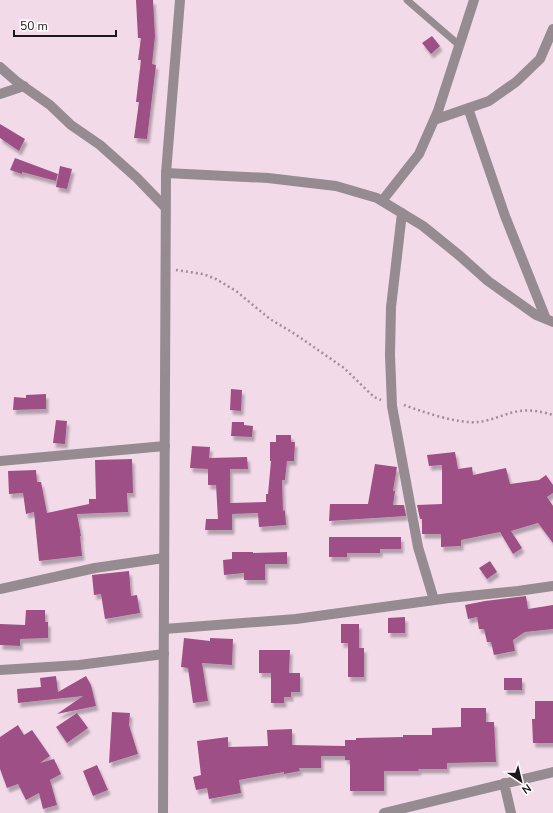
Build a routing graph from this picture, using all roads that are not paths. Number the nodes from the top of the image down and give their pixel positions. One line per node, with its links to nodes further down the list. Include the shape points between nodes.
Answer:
1 (180, 0): 11 (street)
2 (407, 0): 5 (lane)
3 (474, 0): 5 (street)
4 (553, 29): 9 (street, via 540,59 516,82 489,100)
5 (459, 45): 10 (street)
6 (0, 67): 7 (street)
7 (24, 86): 8 (street); 13 (street, via 100,145)
8 (0, 94)
9 (468, 108): 10 (street); 15 (street, via 505,216)
10 (434, 120): 12 (street, via 419,154)
11 (166, 173): 12 (street, via 268,178 329,185); 13 (street)
12 (382, 201): 14 (street)
13 (165, 207): 16 (street)
14 (402, 213): 15 (street, via 423,226 488,281 536,315); 21 (street, via 391,307 392,404 418,547)
15 (549, 321)
16 (164, 446): 17 (street); 18 (street)
17 (0, 461)
18 (164, 558): 20 (street, via 95,568); 22 (street)
19 (553, 586): 21 (street)
20 (0, 589)
21 (434, 600): 22 (street, via 296,619)
22 (164, 629): 23 (street)
23 (164, 654): 24 (street); 27 (street)
24 (0, 670)
25 (553, 772): 26 (street)
26 (504, 784): 28 (street); 29 (street)
27 (163, 813)
28 (384, 813)
29 (511, 813)

